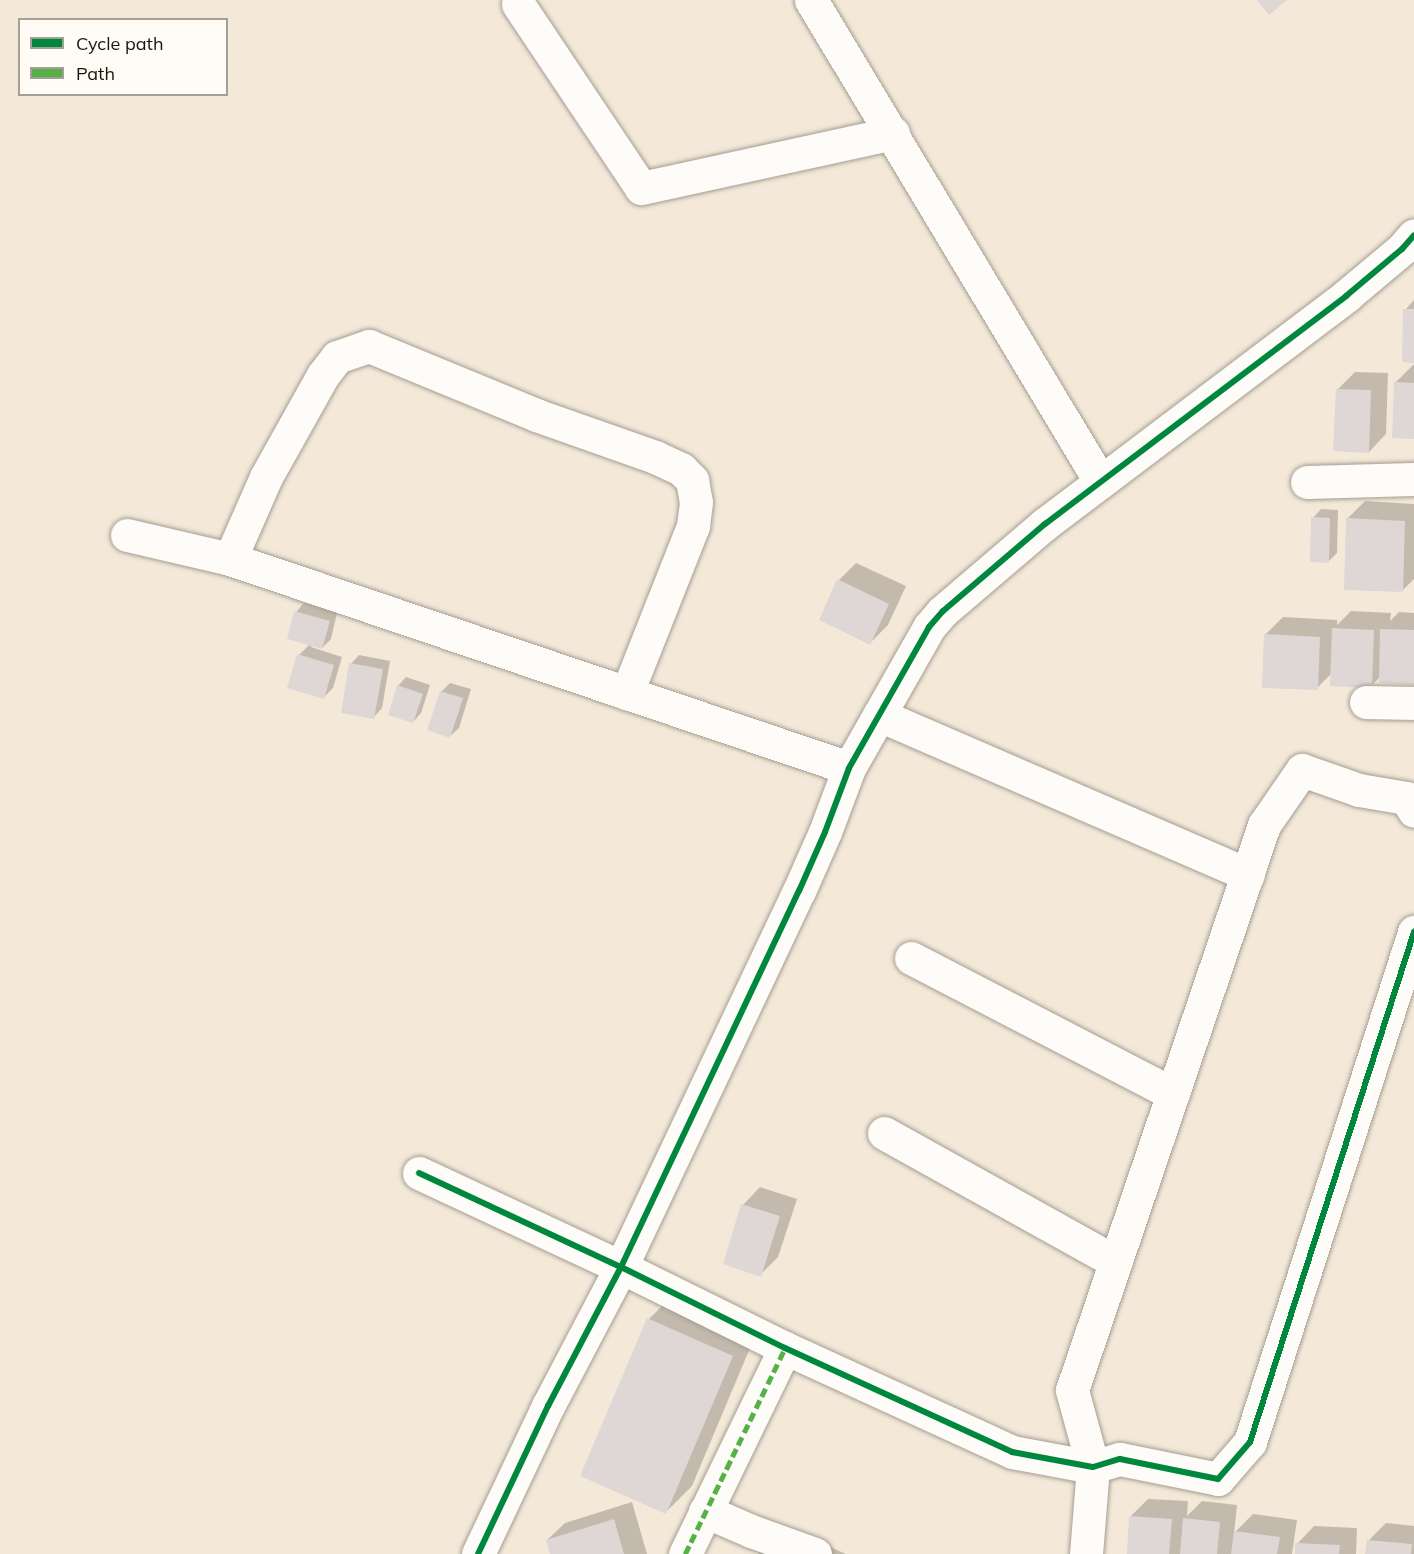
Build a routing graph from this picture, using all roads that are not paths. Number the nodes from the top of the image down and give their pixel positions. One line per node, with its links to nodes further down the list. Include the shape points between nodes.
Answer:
1 (812, 0): 3 (street)
2 (518, 4): 3 (street, via 641,188)
3 (893, 133): 6 (street)
4 (1410, 244): 6 (street)
5 (1414, 479): 7 (street)
6 (1100, 482): 13 (street, via 943,611 918,644)
7 (1307, 482)
8 (127, 535): 9 (street)
9 (230, 559): 10 (street); 10 (street, via 266,477 323,375 337,357 369,346 536,415 655,457 681,469 692,480 696,502 693,526)
10 (627, 693): 14 (street)
11 (1366, 702): 12 (street)
12 (1414, 703)
13 (879, 716): 14 (street); 16 (street)
14 (849, 768): 23 (street, via 799,891)
15 (1414, 811): 16 (street, via 1406,798 1359,790 1302,770 1264,825)
16 (1248, 875): 19 (street)
17 (1414, 932): 25 (street, via 1250,1442 1218,1479 1120,1459)
18 (911, 958): 19 (street)
19 (1173, 1094): 22 (street)
20 (884, 1133): 22 (street)
21 (419, 1173): 23 (street)
22 (1116, 1262): 25 (street, via 1072,1390)
23 (621, 1267): 24 (street); 27 (street, via 548,1406)
24 (785, 1348): 25 (street, via 1012,1452); 26 (street)
25 (1093, 1467): 30 (street)
26 (705, 1511): 28 (street); 29 (street)
27 (478, 1554)
28 (685, 1554)
29 (815, 1554)
30 (1086, 1554)

